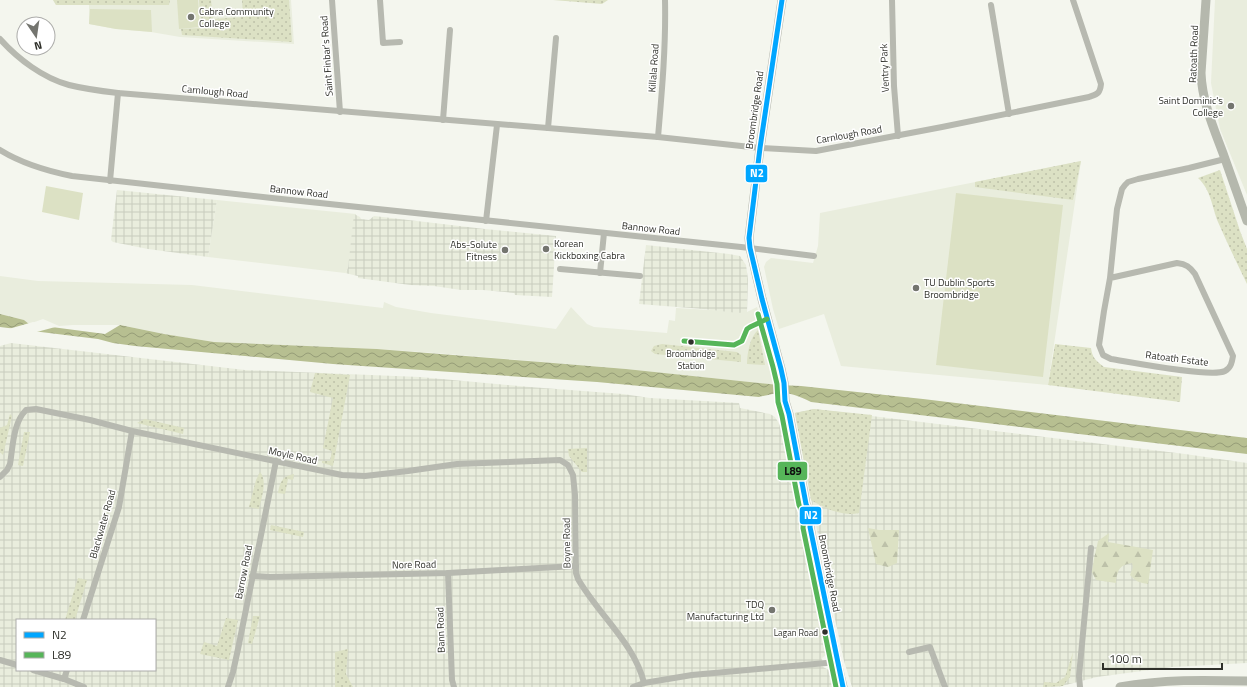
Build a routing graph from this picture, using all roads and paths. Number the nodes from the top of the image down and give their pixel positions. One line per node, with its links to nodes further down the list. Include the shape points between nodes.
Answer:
1 (332, 0): 14 (street, Saint Finbar's Road)
2 (380, 0): 12 (street, via 383,43)
3 (665, 0): 20 (street, Killala Road, via 666,24)
4 (782, 0): 21 (street, Broombridge Road)
5 (892, 0): 19 (street, Ventry Park)
6 (1073, 0): 15 (street, Carnlough Road, via 1100,79 1100,90 1089,97)
7 (1206, 0): 23 (street, Ratoath Road, via 1202,84 1211,122)
8 (991, 5): 15 (street)
9 (450, 30): 16 (street)
10 (556, 38): 18 (street)
11 (0, 39): 13 (street, Carnlough Road, via 21,59 52,78 80,88)
12 (400, 42)
13 (118, 93): 14 (street, Carnlough Road); 24 (street)
14 (340, 112): 16 (street, Carnlough Road)
15 (1009, 114): 19 (street, Carnlough Road)
16 (443, 120): 17 (street, Carnlough Road)
17 (497, 125): 18 (street, Carnlough Road); 25 (street)
18 (548, 128): 20 (street, Carnlough Road)
19 (898, 136): 21 (street, Carnlough Road, via 816,151)
20 (658, 137): 21 (street, Carnlough Road)
21 (760, 148): 28 (street, Broombridge Road, via 750,226)
22 (0, 150): 24 (street, Bannow Road, via 58,173)
23 (1225, 159): 26 (street, Ratoath Road); 33 (street, Ratoath Estate, via 1138,178 1125,185 1117,209)
24 (110, 181): 25 (street, Bannow Road)
25 (486, 221): 27 (street, Bannow Road)
26 (1247, 221)
27 (604, 233): 28 (street, Bannow Road); 31 (street)
28 (750, 248): 29 (street, Bannow Road); 45 (street, Broombridge Road, via 784,383 806,504 811,515 810,527)
29 (814, 256)
30 (560, 269): 31 (street)
31 (600, 273): 32 (street)
32 (640, 276)
33 (1110, 278): 33 (street, Ratoath Estate, via 1099,345 1103,355 1111,359 1193,372 1219,373 1229,368 1233,356 1190,268 1177,263)
34 (132, 431): 36 (street, Moyle Road); 37 (street, Moyle Road, via 36,409 26,410 18,422 10,464); 42 (street, Blackwater Road, via 119,507)
35 (560, 460): 36 (street, Moyle Road, via 457,464 365,476 342,475); 39 (street, Boyne Road, via 568,465 573,475)
36 (276, 461): 41 (street, Barrow Road)
37 (0, 477)
38 (1091, 548): 58 (street)
39 (576, 566): 40 (street, Nore Road); 51 (street, Boyne Road, via 576,573 582,585 634,656)
40 (448, 573): 41 (street, Nore Road); 54 (street, Bann Road)
41 (252, 576): 53 (street, Barrow Road)
42 (83, 619)
43 (910, 652): 57 (street, via 930,647)
44 (0, 660): 46 (street)
45 (836, 662): 51 (street, via 692,675); 56 (street, Broombridge Road)
46 (16, 665)
47 (36, 671): 49 (street)
48 (67, 671): 49 (street)
49 (64, 679): 52 (street)
50 (1247, 681): 59 (street, via 1196,680)
51 (644, 683): 55 (street)
52 (82, 687)
53 (228, 687)
54 (454, 687)
55 (633, 687)
56 (843, 687)
57 (945, 687)
58 (1080, 687)
59 (1120, 687)

